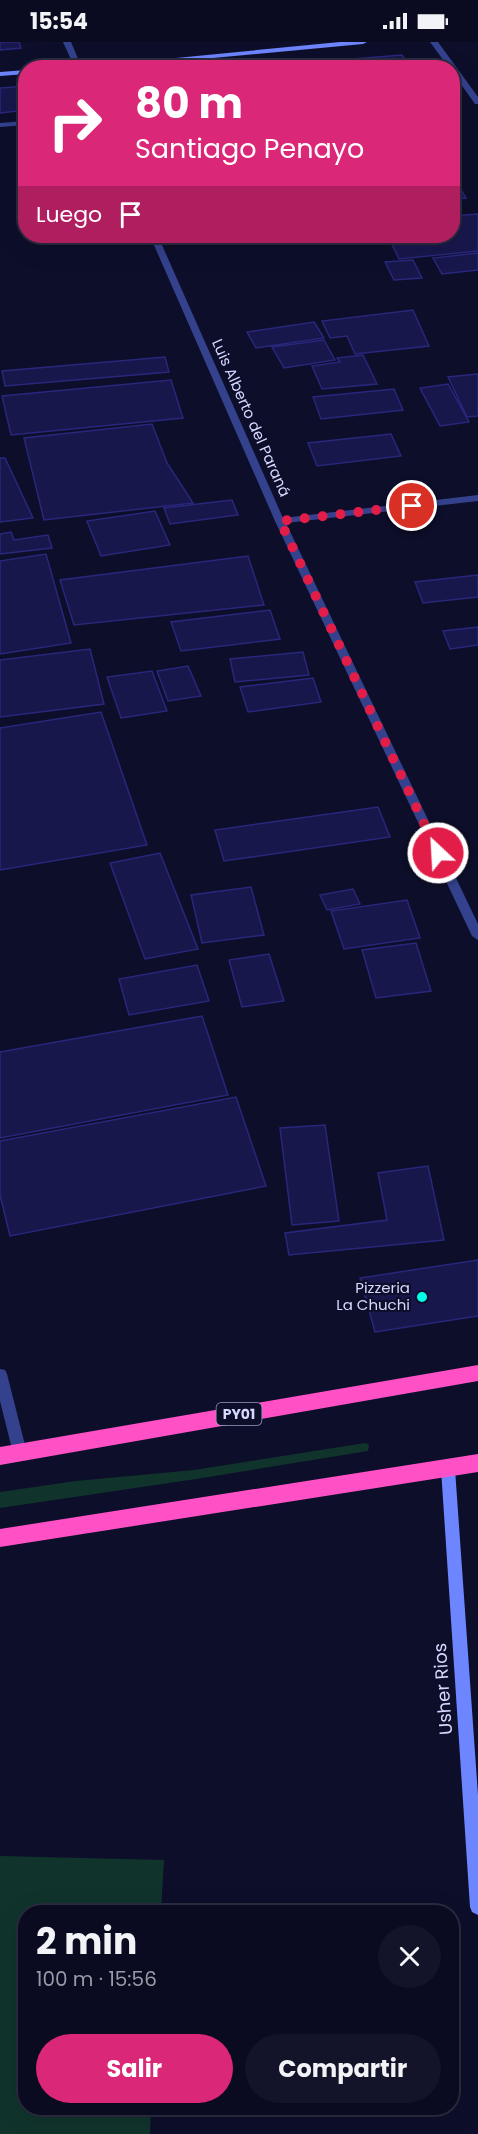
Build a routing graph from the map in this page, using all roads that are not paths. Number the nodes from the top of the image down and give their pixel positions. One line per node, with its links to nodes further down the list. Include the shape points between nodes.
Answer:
1 (68, 42): 4 (street)
2 (363, 42): 5 (street)
3 (434, 42): 6 (street)
4 (75, 60)
5 (158, 60)
6 (447, 60)
7 (18, 73): 8 (street)
8 (0, 74)
9 (460, 78): 10 (street)
10 (478, 102)
11 (18, 124): 12 (street)
12 (0, 125)
13 (157, 243): 15 (street, Luis Alberto del Paraná)
14 (478, 498): 15 (street)
15 (280, 521): 16 (street, Luis Alberto del Paraná)
16 (478, 936)
17 (478, 1373): 19 (highway, PY01)
18 (0, 1374): 19 (street)
19 (10, 1454)
20 (478, 1463): 21 (highway)
21 (448, 1469): 22 (highway); 23 (street, Usher Rios)
22 (0, 1538)
23 (478, 1907)

